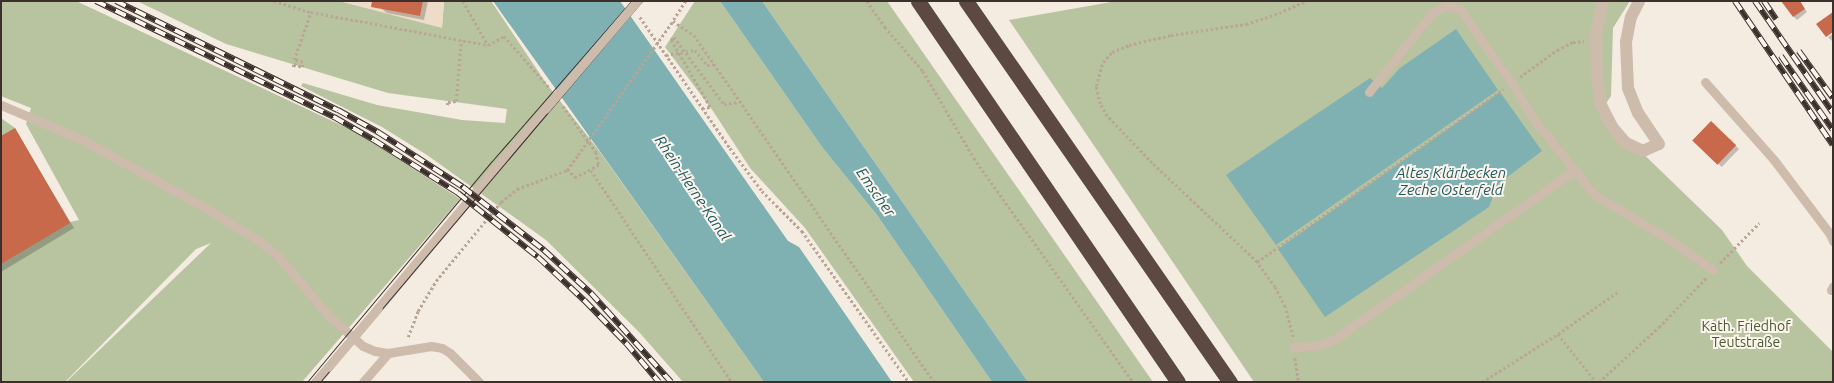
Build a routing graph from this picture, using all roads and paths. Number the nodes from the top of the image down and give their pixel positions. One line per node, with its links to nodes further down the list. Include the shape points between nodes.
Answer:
1 (274, 1): 11 (path)
2 (463, 1): 17 (path)
3 (637, 1): 44 (lane, bridge)
4 (686, 1): 13 (path)
5 (867, 1): 50 (path, via 923,71 974,158)
6 (918, 1): 51 (highway)
7 (966, 1): 52 (highway)
8 (1306, 1): 37 (path, via 1246,24 1128,45 1112,52 1103,62 1096,86 1107,116)
9 (1603, 1): 16 (street)
10 (1639, 1): 16 (street, via 1631,16 1626,42 1628,88 1638,113 1659,144 1643,151 1634,148 1612,127 1606,117 1598,80)
11 (311, 12): 15 (path); 22 (path, via 294,60 303,62 302,67 294,64)
12 (639, 16): 20 (path)
13 (673, 20): 21 (path, via 694,35); 32 (path, bridge)
14 (500, 36): 17 (path)
15 (461, 40): 17 (path); 29 (path, via 456,102 448,102)
16 (1596, 43): 23 (path, via 1588,40 1573,42)
17 (488, 45)
18 (685, 52): 19 (path); 19 (path, via 674,38 671,40); 21 (path, via 695,50 707,65); 27 (path, via 724,104)
19 (678, 53): 20 (path); 30 (path, via 710,107)
20 (666, 55): 30 (path)
21 (712, 62): 27 (path)
22 (293, 67)
23 (1524, 75)
24 (1705, 82): 36 (lane, via 1774,160)
25 (1502, 90): 37 (path)
26 (1369, 92): 34 (lane, via 1432,13 1446,6 1460,9 1512,82 1535,121)
27 (738, 102): 49 (path)
28 (1, 105): 43 (lane, via 81,139 208,209 277,255 329,316 363,346 375,352)
29 (447, 105)
30 (702, 108): 48 (path, via 762,191 802,231)
31 (599, 165): 33 (path)
32 (567, 170): 33 (path, via 576,178); 42 (path, via 517,189 501,202 436,281 418,311 406,341)
33 (591, 170): 47 (path)
34 (1573, 171): 38 (lane, via 1595,195); 41 (lane, via 1335,340)
35 (1759, 223): 38 (path)
36 (1833, 242)
37 (1257, 262): 41 (path, via 1285,307)
38 (1713, 270): 55 (path, via 1659,327)
39 (1619, 291): 40 (path)
40 (1558, 334): 54 (path); 55 (path)
41 (1294, 348): 53 (path)
42 (408, 351): 43 (lane); 46 (lane, via 431,346 442,348)
43 (388, 353): 45 (lane)
44 (315, 382)
45 (363, 382)
46 (480, 382)
47 (732, 382)
48 (909, 382)
49 (934, 382)
50 (1133, 382)
51 (1178, 382)
52 (1230, 382)
53 (1299, 382)
54 (1482, 382)
55 (1598, 382)

